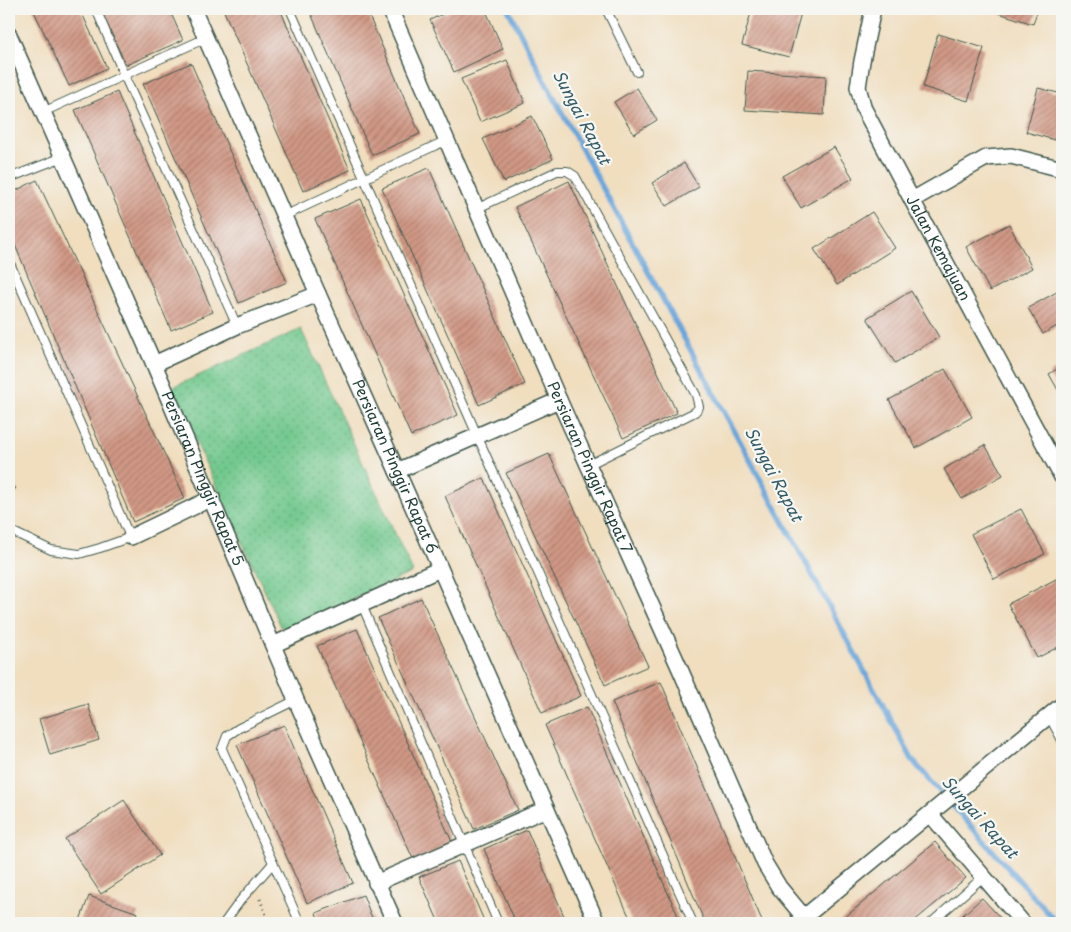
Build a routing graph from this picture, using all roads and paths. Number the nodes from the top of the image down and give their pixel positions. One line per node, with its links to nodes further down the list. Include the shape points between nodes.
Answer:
1 (96, 9): 10 (lane)
2 (193, 9): 8 (street, Persiaran Pinggir Rapat 6)
3 (290, 9): 16 (lane)
4 (390, 9): 12 (street, Persiaran Pinggir Rapat 7)
5 (606, 9): 9 (lane)
6 (873, 9): 17 (street, Jalan Kemajuan, via 858,87 864,109)
7 (9, 35): 11 (street, Persiaran Pinggir Rapat 5)
8 (206, 38): 10 (lane); 19 (street, Persiaran Pinggir Rapat 6)
9 (637, 72)
10 (124, 75): 11 (lane); 22 (lane)
11 (43, 112): 13 (street, Persiaran Pinggir Rapat 5)
12 (446, 140): 16 (lane); 18 (street, Persiaran Pinggir Rapat 7)
13 (63, 157): 15 (lane); 23 (street, Persiaran Pinggir Rapat 5)
14 (1062, 169): 17 (street, via 1011,156 986,158)
15 (9, 178)
16 (364, 179): 19 (lane); 25 (lane)
17 (912, 200): 28 (street, Jalan Kemajuan)
18 (476, 209): 24 (street, Persiaran Pinggir Rapat 7); 26 (lane, via 557,171 567,171 575,176 696,395 698,407 695,412)
19 (284, 216): 21 (street, Persiaran Pinggir Rapat 6)
20 (9, 262): 31 (lane)
21 (318, 294): 22 (street); 27 (street, Persiaran Pinggir Rapat 6)
22 (237, 326): 23 (street)
23 (154, 364): 29 (street, Persiaran Pinggir Rapat 5)
24 (558, 400): 25 (street); 26 (street, Persiaran Pinggir Rapat 7)
25 (476, 435): 27 (street); 53 (lane)
26 (588, 465): 46 (street, Persiaran Pinggir Rapat 7, via 765,864)
27 (397, 471): 32 (street, Persiaran Pinggir Rapat 6)
28 (1062, 477)
29 (212, 498): 31 (street); 34 (street, Persiaran Pinggir Rapat 5)
30 (9, 530): 31 (lane, via 51,550 79,554)
31 (131, 536)
32 (440, 569): 33 (street); 39 (street, Persiaran Pinggir Rapat 6)
33 (362, 605): 34 (street); 41 (lane)
34 (273, 645): 35 (street, Persiaran Pinggir Rapat 5)
35 (296, 700): 42 (lane, via 239,728 227,736 222,749); 44 (street, Persiaran Pinggir Rapat 5)
36 (1062, 705): 37 (street)
37 (1049, 716): 38 (lane); 40 (street)
38 (1062, 740)
39 (546, 809): 41 (street); 52 (street, Persiaran Pinggir Rapat 6)
40 (934, 811): 43 (street); 46 (street)
41 (464, 844): 44 (street); 51 (lane)
42 (273, 862): 45 (lane); 49 (lane)
43 (983, 877): 54 (lane); 55 (street)
44 (376, 883): 50 (street, Persiaran Pinggir Rapat 5)
45 (254, 884): 47 (lane); 48 (path)
46 (801, 920)
47 (224, 923)
48 (269, 923)
49 (300, 923)
50 (394, 923)
51 (498, 923)
52 (597, 923)
53 (693, 923)
54 (930, 923)
55 (1023, 923)

